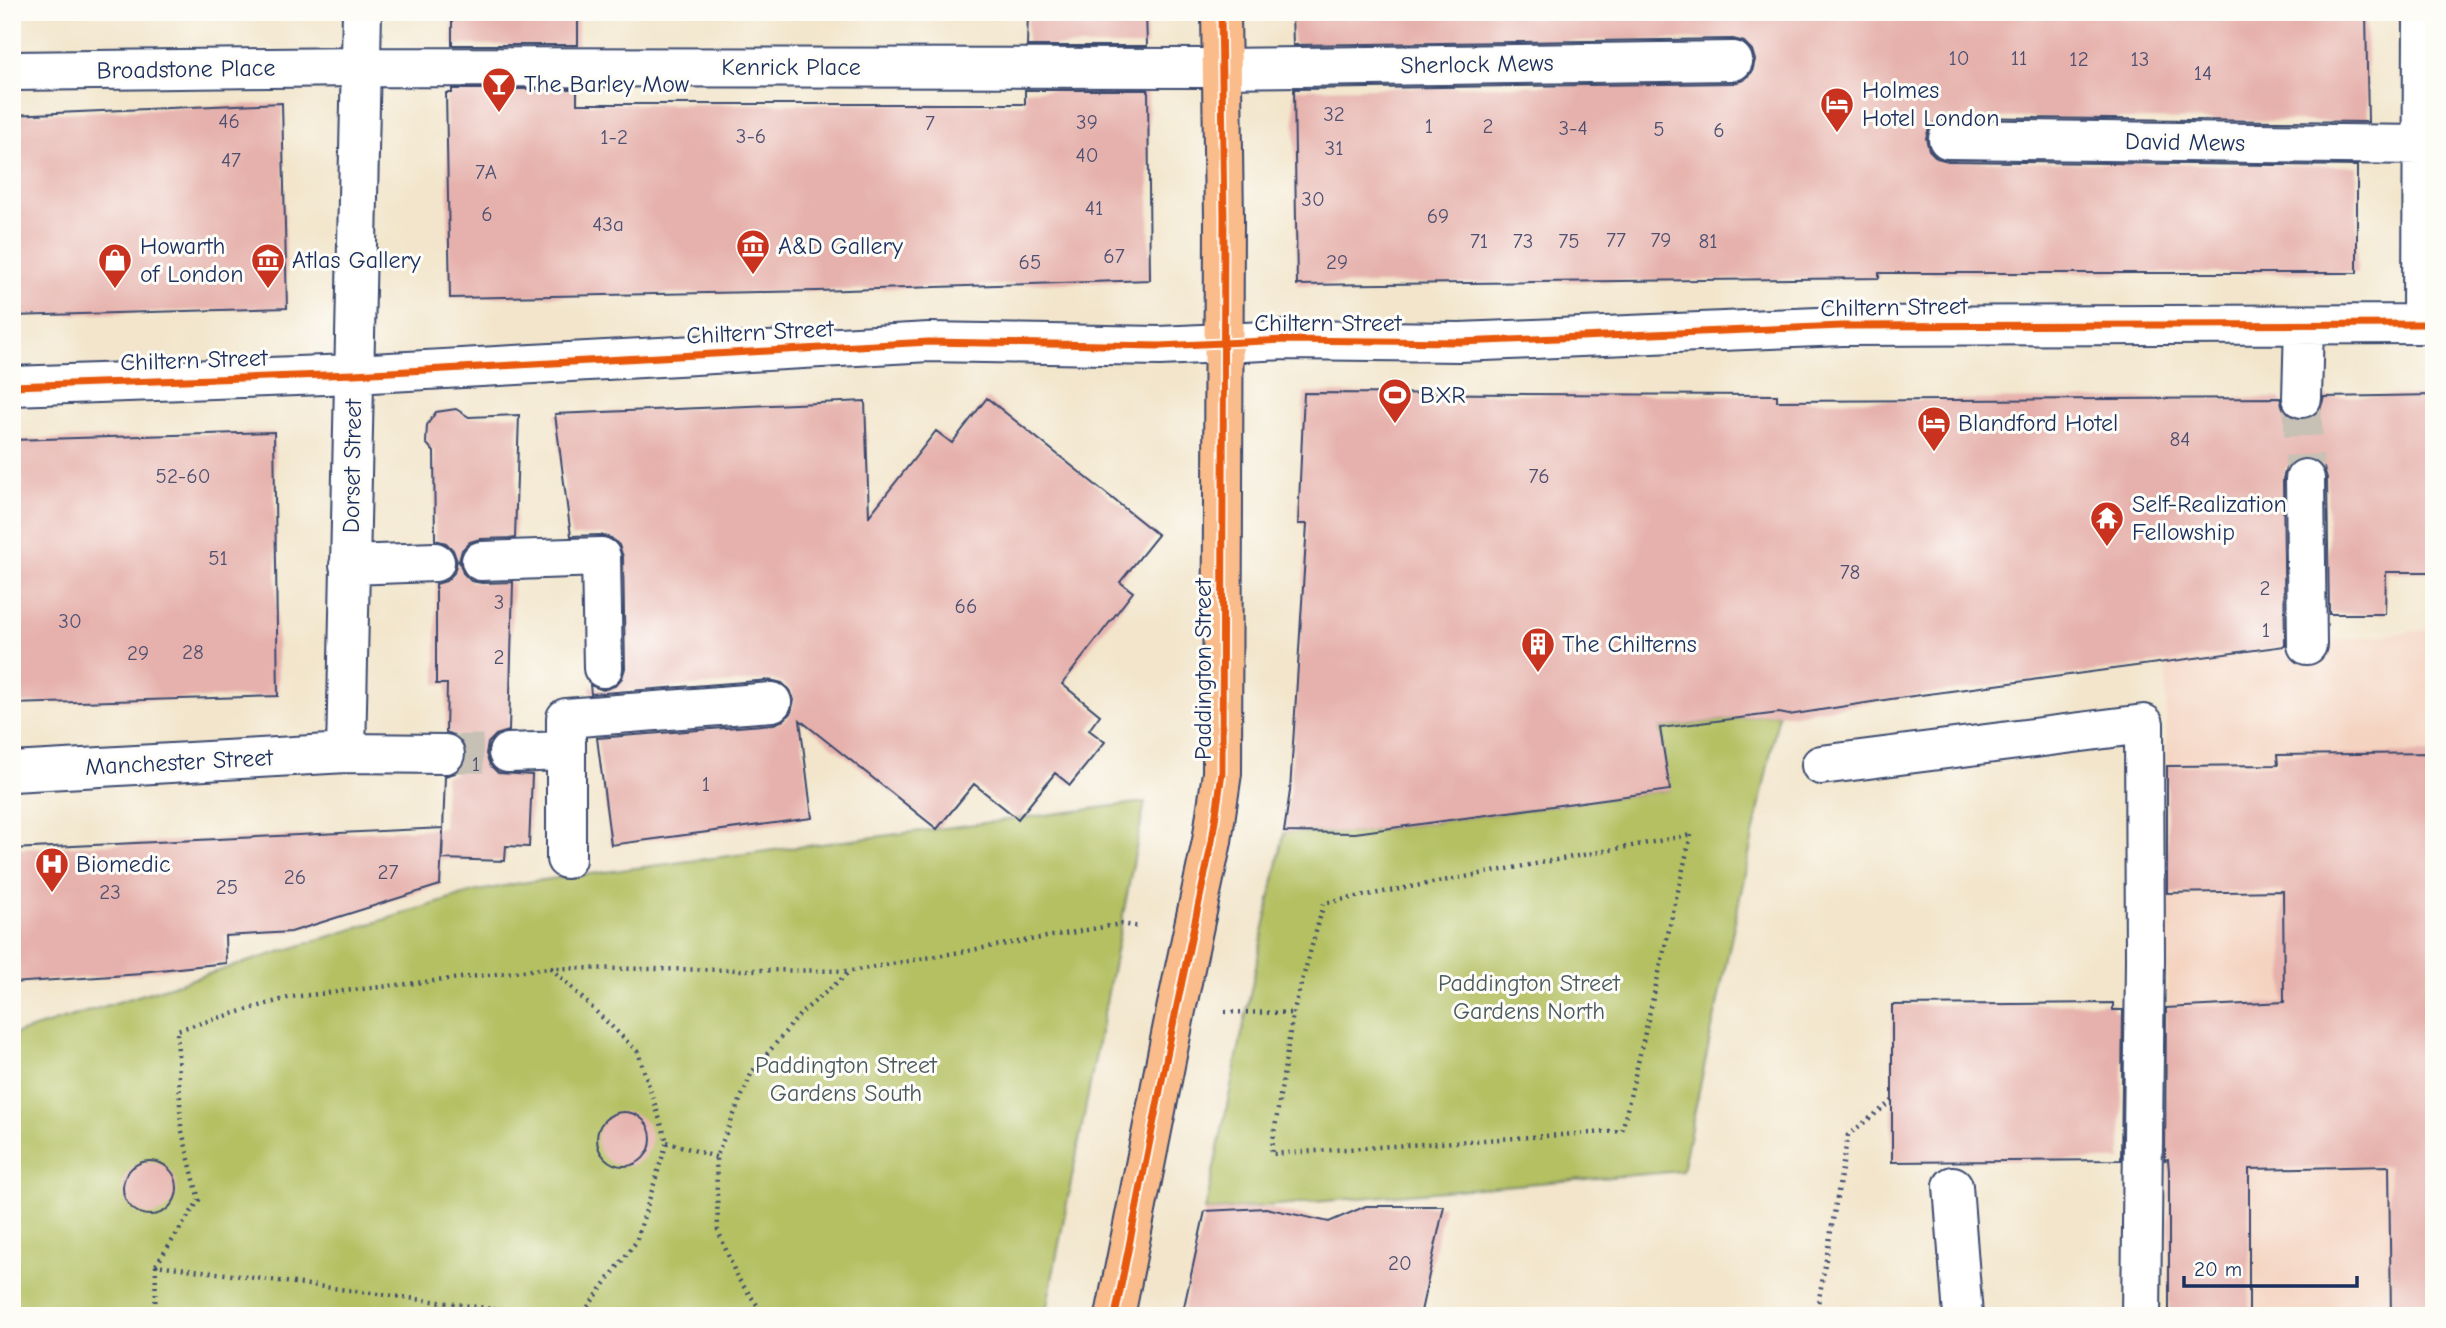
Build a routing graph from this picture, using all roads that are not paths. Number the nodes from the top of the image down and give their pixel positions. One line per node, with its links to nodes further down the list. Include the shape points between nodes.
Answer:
1 (362, 12): 5 (street, Dorset Street)
2 (1221, 12): 6 (main road, Paddington Street)
3 (2423, 12): 9 (street)
4 (1733, 61): 6 (street, Sherlock Mews)
5 (360, 67): 6 (street, Kenrick Place); 7 (street, Broadstone Place); 13 (street, Dorset Street)
6 (1222, 68): 12 (main road, Paddington Street)
7 (12, 71)
8 (1948, 139): 9 (street, David Mews)
9 (2422, 145): 11 (street)
10 (2304, 324): 11 (street, Chiltern Street); 12 (street, Chiltern Street, via 1842,326 1460,342); 15 (street)
11 (2428, 324)
12 (1223, 343): 13 (street, Chiltern Street, via 929,342); 31 (main road, Paddington Street, via 1222,773)
13 (354, 374): 14 (street, Chiltern Street); 19 (street, Dorset Street)
14 (12, 386)
15 (2302, 398)
16 (2305, 479): 20 (street)
17 (481, 561): 21 (street, via 601,557)
18 (435, 562): 19 (street)
19 (349, 565): 24 (street, Dorset Street)
20 (2307, 645)
21 (603, 668)
22 (772, 702): 23 (street, via 566,718)
23 (566, 751): 25 (street); 29 (street)
24 (346, 753): 26 (street, Manchester Street); 28 (street, Manchester Street)
25 (508, 753)
26 (445, 754)
27 (1821, 765): 33 (street, via 2144,724)
28 (12, 772)
29 (566, 859)
30 (1953, 1186): 32 (street)
31 (1115, 1316)
32 (1963, 1316)
33 (2141, 1316)

